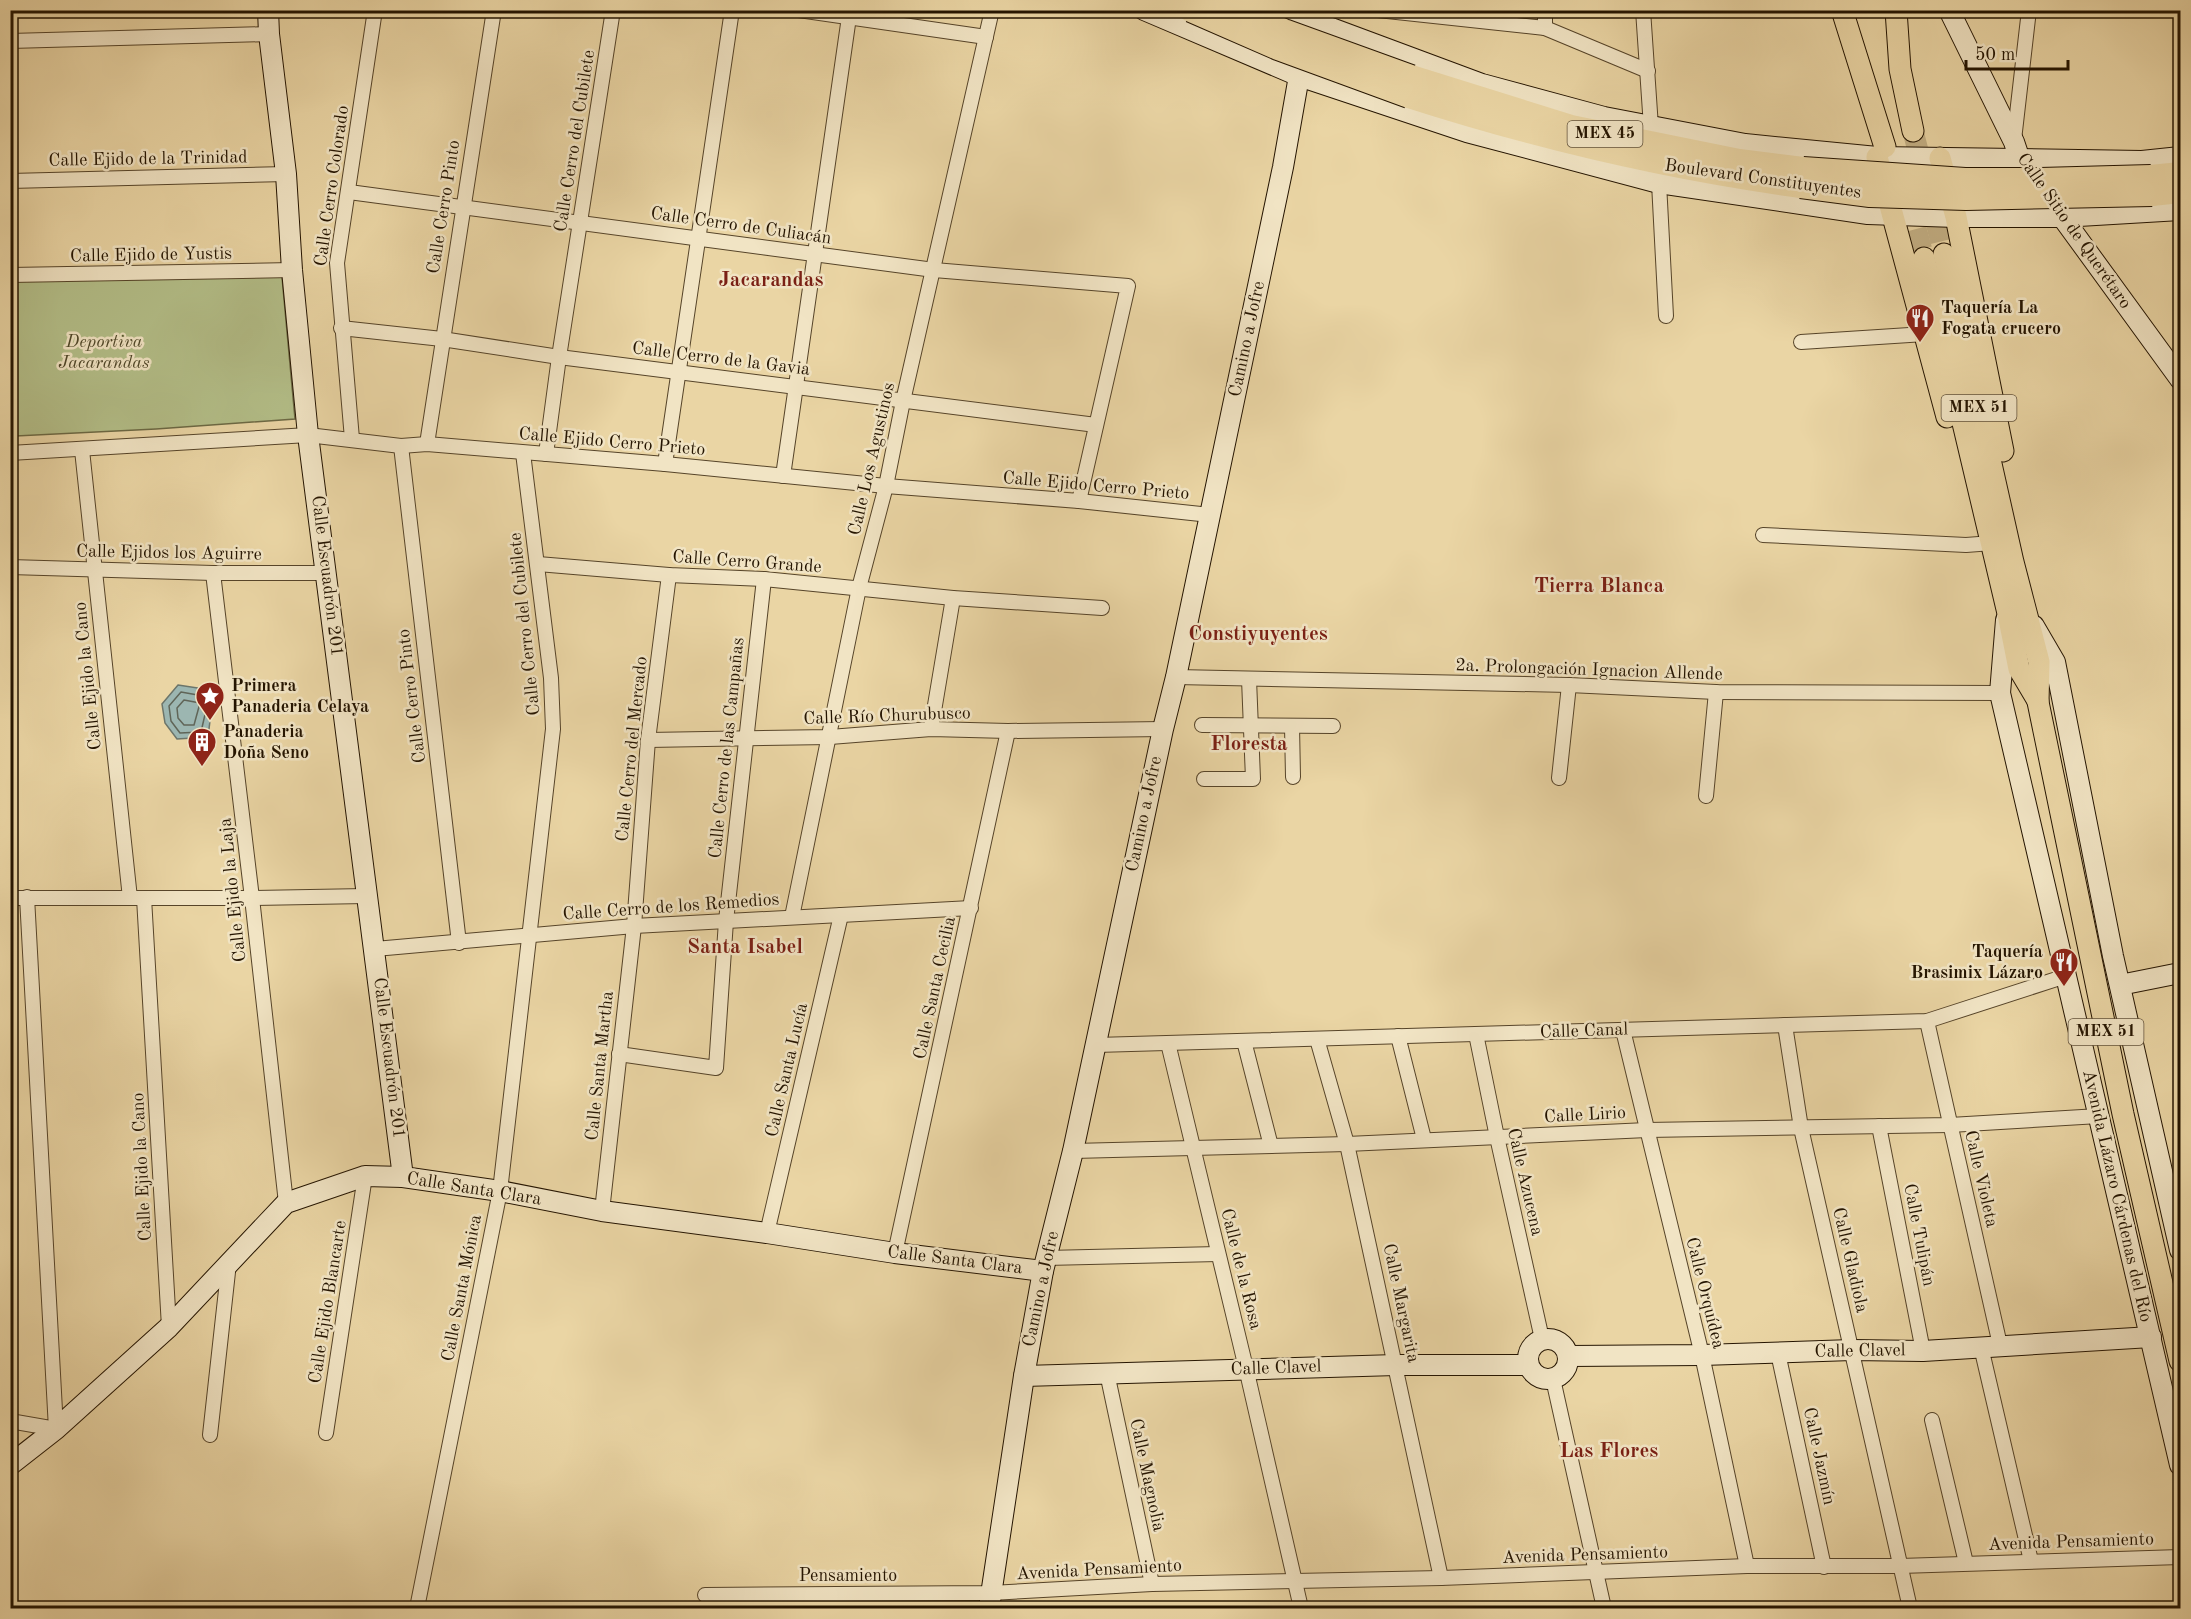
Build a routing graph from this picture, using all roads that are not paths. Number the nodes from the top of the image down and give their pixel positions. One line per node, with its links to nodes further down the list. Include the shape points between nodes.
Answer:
1 (268, 10): 25 (street, Calle Escuadrón 201)
2 (375, 10): 42 (street, Calle Cerro Colorado)
3 (494, 10): 43 (street, Calle Cerro Pinto)
4 (613, 10): 48 (street, Calle Cerro del Cubilete)
5 (732, 10): 49 (street)
6 (799, 10): 23 (street)
7 (992, 10): 27 (street, Calle Los Agustinos)
8 (1144, 10): 26 (street)
9 (1191, 10): 41 (highway, Boulevard Constituyentes / MEX 45, bridge, via 1343,73 1472,116 1584,147 1734,177 1870,195 2045,198)
10 (1224, 10): 26 (street, via 1212,27)
11 (1236, 10): 38 (highway, Boulevard Constituyentes / MEX 45, bridge, via 1370,63 1570,127 1739,161 1965,180)
12 (1283, 10): 22 (street)
13 (1378, 10): 21 (street)
14 (1545, 10): 24 (street)
15 (1643, 10): 29 (street)
16 (1831, 10): 34 (street)
17 (1842, 10): 34 (main road)
18 (1896, 10): 32 (main road, via 1900,69)
19 (1949, 10): 33 (street, Calle Sitio de Querétaro)
20 (2029, 10): 33 (street)
21 (1438, 13): 24 (street)
22 (1313, 16): 30 (street, Camino a Jofre); 31 (street, via 1482,84)
23 (849, 18): 27 (street); 50 (street)
24 (1545, 28): 29 (street)
25 (269, 34): 28 (street); 37 (street, Calle Escuadrón 201)
26 (1200, 35): 30 (street)
27 (986, 36): 52 (street, Calle Los Agustinos)
28 (10, 41)
29 (1648, 70): 31 (street)
30 (1299, 76): 40 (street, via 1467,132); 78 (street, Camino a Jofre)
31 (1651, 127): 34 (street, via 1745,144)
32 (1913, 131)
33 (2017, 151): 35 (street, via 2142,161); 36 (street); 47 (street, Calle Sitio de Querétaro)
34 (1881, 152): 36 (street); 45 (main road)
35 (2181, 157)
36 (1940, 158): 46 (main road)
37 (286, 174): 39 (street, Calle Ejido de la Trinidad); 51 (street, Calle Escuadrón 201)
38 (2181, 174)
39 (10, 181)
40 (1659, 183): 45 (street); 54 (street)
41 (2181, 191)
42 (349, 192): 43 (street, Calle Cerro de Culiacán); 55 (street, Calle Cerro Colorado, via 337,263)
43 (462, 206): 48 (street, Calle Cerro de Culiacán); 57 (street, Calle Cerro Pinto)
44 (2181, 210): 47 (street)
45 (1891, 215): 46 (street); 56 (main road)
46 (1956, 217): 47 (street); 81 (main road, via 2014,507)
47 (2062, 217): 61 (street, Calle Sitio de Querétaro)
48 (580, 222): 49 (street, Calle Cerro de Culiacán); 59 (street, Calle Cerro del Cubilete)
49 (697, 238): 50 (street, Calle Cerro de Culiacán); 60 (street)
50 (814, 254): 52 (street, Calle Cerro de Culiacán); 62 (street)
51 (292, 270): 53 (street, Calle Ejido de Yustis); 65 (street, Calle Escuadrón 201)
52 (934, 270): 63 (street, Calle Los Agustinos); 64 (street, Calle Cerro de Culiacán, via 1128,286)
53 (10, 275)
54 (1666, 316)
55 (341, 328): 57 (street, Calle Cerro de la Gavia); 66 (street, Calle Cerro Colorado)
56 (1925, 334): 58 (street); 77 (main road, via 1962,474)
57 (442, 339): 59 (street, Calle Cerro de la Gavia); 67 (street, Calle Cerro Pinto)
58 (1801, 342)
59 (559, 357): 60 (street, Calle Cerro de la Gavia); 72 (street, Calle Cerro del Cubilete)
60 (678, 372): 62 (street, Calle Cerro de la Gavia); 73 (street)
61 (2181, 379)
62 (797, 387): 63 (street, Calle Cerro de la Gavia); 74 (street)
63 (903, 401): 64 (street, Calle Cerro de la Gavia); 75 (street, Calle Los Agustinos)
64 (1096, 425): 76 (street)
65 (308, 435): 66 (street, Calle Ejido Cerro Prieto); 69 (street, Calle Ejido Cerro Prieto); 86 (street, Calle Escuadrón 201)
66 (352, 439): 68 (street, Calle Ejido Cerro Prieto)
67 (427, 444): 68 (street, Calle Ejido Cerro Prieto); 71 (street, Calle Ejido Cerro Prieto)
68 (401, 446): 125 (street, Calle Cerro Pinto)
69 (82, 450): 70 (street, Calle Ejido Cerro Prieto); 84 (street, Calle Ejido la Cano)
70 (10, 453)
71 (523, 453): 72 (street, Calle Ejido Cerro Prieto); 82 (street, Calle Cerro del Cubilete)
72 (546, 454): 73 (street, Calle Ejido Cerro Prieto)
73 (665, 464): 74 (street, Calle Ejido Cerro Prieto)
74 (783, 476): 75 (street, Calle Ejido Cerro Prieto)
75 (886, 486): 76 (street, Calle Ejido Cerro Prieto); 89 (street, Calle Los Agustinos)
76 (1079, 501): 78 (street, Calle Ejido Cerro Prieto)
77 (1983, 508): 80 (main road, Avenida Lázaro Cárdenas del Río / MEX 51); 81 (main road, Avenida Lázaro Cárdenas del Río / MEX 51, via 1934,256)
78 (1210, 515): 94 (street, Camino a Jofre)
79 (1763, 536): 80 (street)
80 (1992, 543): 92 (main road, Avenida Lázaro Cárdenas del Río / MEX 51)
81 (2013, 562): 93 (main road, Avenida Lázaro Cárdenas del Río / MEX 51)
82 (538, 564): 87 (street, Calle Cerro Grande); 124 (street, Calle Cerro del Cubilete, via 553,729)
83 (10, 567): 84 (street, Calle Ejidos los Aguirre)
84 (94, 569): 85 (street, Calle Ejidos los Aguirre); 117 (street, Calle Ejido la Cano)
85 (213, 573): 86 (street, Calle Ejidos los Aguirre); 118 (street, Calle Ejido la Laja)
86 (328, 573): 114 (street, Calle Escuadrón 201)
87 (669, 575): 88 (street, Calle Cerro Grande); 109 (street, Calle Cerro del Mercado)
88 (764, 579): 89 (street, Calle Cerro Grande); 108 (street, Calle Cerro de las Campañas)
89 (859, 588): 90 (street, Calle Cerro Grande); 107 (street, Calle Los Agustinos)
90 (953, 598): 91 (street, Calle Cerro Grande); 104 (street)
91 (1102, 608)
92 (2007, 609): 98 (street, Avenida Lázaro Cárdenas del Río); 99 (main road, Avenida Lázaro Cárdenas del Río / MEX 51, via 2019,669)
93 (2028, 616): 99 (main road, Avenida Lázaro Cárdenas del Río / MEX 51, via 2039,662); 129 (street, Avenida Lázaro Cárdenas del Río, via 2055,662)
94 (1176, 677): 95 (street, 2a. Prolongación Ignacion Allende); 105 (street, Camino a Jofre)
95 (1249, 679): 96 (street, 2a. Prolongación Ignacion Allende); 101 (street)
96 (1569, 685): 97 (street, 2a. Prolongación Ignacion Allende); 111 (street)
97 (1716, 692): 98 (street, 2a. Prolongación Ignacion Allende); 113 (street)
98 (2000, 693): 128 (street, Avenida Lázaro Cárdenas del Río)
99 (2038, 702): 171 (main road, Avenida Lázaro Cárdenas del Río / MEX 51, via 2123,1114)
100 (1202, 725): 101 (street)
101 (1251, 726): 102 (street); 112 (street, via 1253,779)
102 (1292, 726): 103 (street); 110 (street)
103 (1332, 726)
104 (931, 729): 106 (street, Calle Río Churubusco); 107 (street, Calle Río Churubusco)
105 (1162, 729): 106 (street, Calle Río Churubusco); 138 (street, Camino a Jofre)
106 (1008, 731): 119 (street, Calle Santa Cecilia)
107 (830, 737): 108 (street, Calle Río Churubusco); 121 (street, Calle Los Agustinos)
108 (745, 739): 109 (street, Calle Río Churubusco); 122 (street, Calle Cerro de las Campañas)
109 (648, 740): 123 (street, Calle Cerro del Mercado)
110 (1293, 777)
111 (1558, 778)
112 (1204, 779)
113 (1706, 796)
114 (366, 896): 118 (street); 126 (street, Calle Escuadrón 201)
115 (11, 897): 116 (street)
116 (27, 897): 117 (street); 180 (street)
117 (137, 898): 118 (street); 162 (street, Calle Ejido la Cano)
118 (252, 898): 154 (street, Calle Ejido la Laja)
119 (971, 908): 120 (street, Calle Cerro de los Remedios); 158 (street, Calle Santa Cecilia)
120 (841, 915): 121 (street, Calle Cerro de los Remedios); 156 (street, Calle Santa Lucía)
121 (792, 917): 122 (street, Calle Cerro de los Remedios)
122 (726, 921): 123 (street, Calle Cerro de los Remedios); 139 (street, Calle Cerro de las Campañas, via 716,1068)
123 (634, 926): 124 (street, Calle Cerro de los Remedios); 139 (street, Calle Santa Martha)
124 (529, 936): 125 (street, Calle Cerro de los Remedios); 153 (street, Calle Santa Mónica)
125 (459, 943): 126 (street, Calle Cerro de los Remedios)
126 (375, 949): 152 (street, Calle Escuadrón 201)
127 (2181, 973): 129 (street)
128 (2066, 976): 130 (street, Calle Canal); 140 (street, Avenida Lázaro Cárdenas del Río)
129 (2120, 985): 157 (street, Avenida Lázaro Cárdenas del Río)
130 (1927, 1021): 131 (street, Calle Canal); 141 (street, Calle Violeta)
131 (1785, 1024): 132 (street, Calle Canal); 143 (street, Calle Gladiola)
132 (1623, 1030): 133 (street, Calle Canal); 144 (street, Calle Orquídea)
133 (1476, 1034): 134 (street, Calle Canal); 145 (street, Calle Azucena)
134 (1398, 1036): 135 (street, Calle Canal); 146 (street)
135 (1317, 1039): 136 (street, Calle Canal); 147 (street, Calle Margarita)
136 (1244, 1041): 137 (street, Calle Canal); 149 (street)
137 (1168, 1043): 138 (street, Calle Canal); 148 (street, Calle de la Rosa)
138 (1096, 1045): 150 (street, Camino a Jofre)
139 (620, 1054): 155 (street, Calle Santa Martha)
140 (2099, 1116): 141 (street, Calle Lirio); 163 (street, Avenida Lázaro Cárdenas del Río)
141 (1950, 1125): 142 (street, Calle Lirio); 165 (street, Calle Violeta)
142 (1879, 1126): 143 (street, Calle Lirio); 167 (street, Calle Tulipán)
143 (1801, 1128): 144 (street, Calle Lirio); 166 (street, Calle Gladiola)
144 (1647, 1130): 145 (street, Calle Lirio); 169 (street, Calle Orquídea)
145 (1497, 1137): 146 (street, Calle Lirio); 164 (street, Calle Azucena)
146 (1424, 1139): 147 (street, Calle Lirio)
147 (1347, 1144): 149 (street, Calle Lirio); 172 (street, Calle Margarita)
148 (1193, 1146): 149 (street, Calle Lirio); 150 (street, Calle Lirio); 159 (street, Calle de la Rosa)
149 (1271, 1146)
150 (1073, 1151): 161 (street, Camino a Jofre)
151 (365, 1176): 152 (street, Calle Santa Clara); 154 (street, Calle Santa Clara); 181 (street, Calle Ejido Blancarte)
152 (404, 1177): 153 (street, Calle Santa Clara)
153 (500, 1191): 155 (street, Calle Santa Clara); 197 (street, Calle Santa Mónica)
154 (286, 1203): 160 (street, Calle Santa Clara)
155 (602, 1211): 156 (street, Calle Santa Clara)
156 (767, 1233): 158 (street, Calle Santa Clara)
157 (2181, 1250)
158 (896, 1253): 161 (street, Calle Santa Clara)
159 (1218, 1254): 161 (street); 174 (street, Calle de la Rosa)
160 (230, 1263): 162 (street, Calle Santa Clara); 182 (street)
161 (1045, 1265): 176 (street, Camino a Jofre)
162 (170, 1326): 180 (street, Calle Santa Clara)
163 (2151, 1337): 165 (street, Calle Clavel); 184 (street, Avenida Lázaro Cárdenas del Río)
164 (1542, 1339): 170 (street, via 1554,1339 1564,1345); 173 (street, via 1533,1344)
165 (1991, 1346): 167 (street, Calle Clavel); 186 (street, Calle Violeta)
166 (1852, 1350): 167 (street, Calle Clavel); 168 (street, Calle Clavel); 189 (street, Calle Gladiola)
167 (1923, 1351)
168 (1778, 1353): 169 (street, Calle Clavel); 190 (street, Calle Jazmín)
169 (1702, 1355): 170 (street, Calle Clavel); 188 (street, Calle Orquídea)
170 (1569, 1356): 177 (street, via 1568,1366)
171 (2181, 1361)
172 (1396, 1365): 173 (street, Calle Clavel); 174 (street, Calle Clavel); 192 (street, Calle Margarita)
173 (1528, 1365): 177 (street, via 1542,1379)
174 (1246, 1368): 175 (street, Calle Clavel); 193 (street, Calle de la Rosa)
175 (1107, 1373): 176 (street, Calle Clavel); 194 (street, Calle Magnolia)
176 (1024, 1376): 196 (street, Camino a Jofre)
177 (1552, 1379): 191 (street)
178 (1932, 1420): 187 (street)
179 (10, 1421): 180 (street)
180 (56, 1429): 183 (street, Calle Santa Clara)
181 (326, 1433)
182 (210, 1435)
183 (10, 1465)
184 (2181, 1465)
185 (2181, 1557): 186 (street, Avenida Pensamiento)
186 (2031, 1561): 187 (street, Avenida Pensamiento)
187 (1966, 1563): 189 (street, Avenida Pensamiento)
188 (1747, 1566): 190 (street, Avenida Pensamiento); 191 (street, Avenida Pensamiento)
189 (1900, 1566): 190 (street, Avenida Pensamiento); 200 (street, Calle Gladiola)
190 (1824, 1567)
191 (1595, 1573): 192 (street, Avenida Pensamiento); 199 (street)
192 (1441, 1578): 193 (street, Avenida Pensamiento)
193 (1295, 1582): 194 (street, Avenida Pensamiento); 198 (street, Calle de la Rosa)
194 (1152, 1584): 196 (street, Avenida Pensamiento)
195 (705, 1594): 196 (street, Pensamiento)
196 (990, 1601)
197 (417, 1608)
198 (1301, 1608)
199 (1604, 1608)
200 (1910, 1608)

